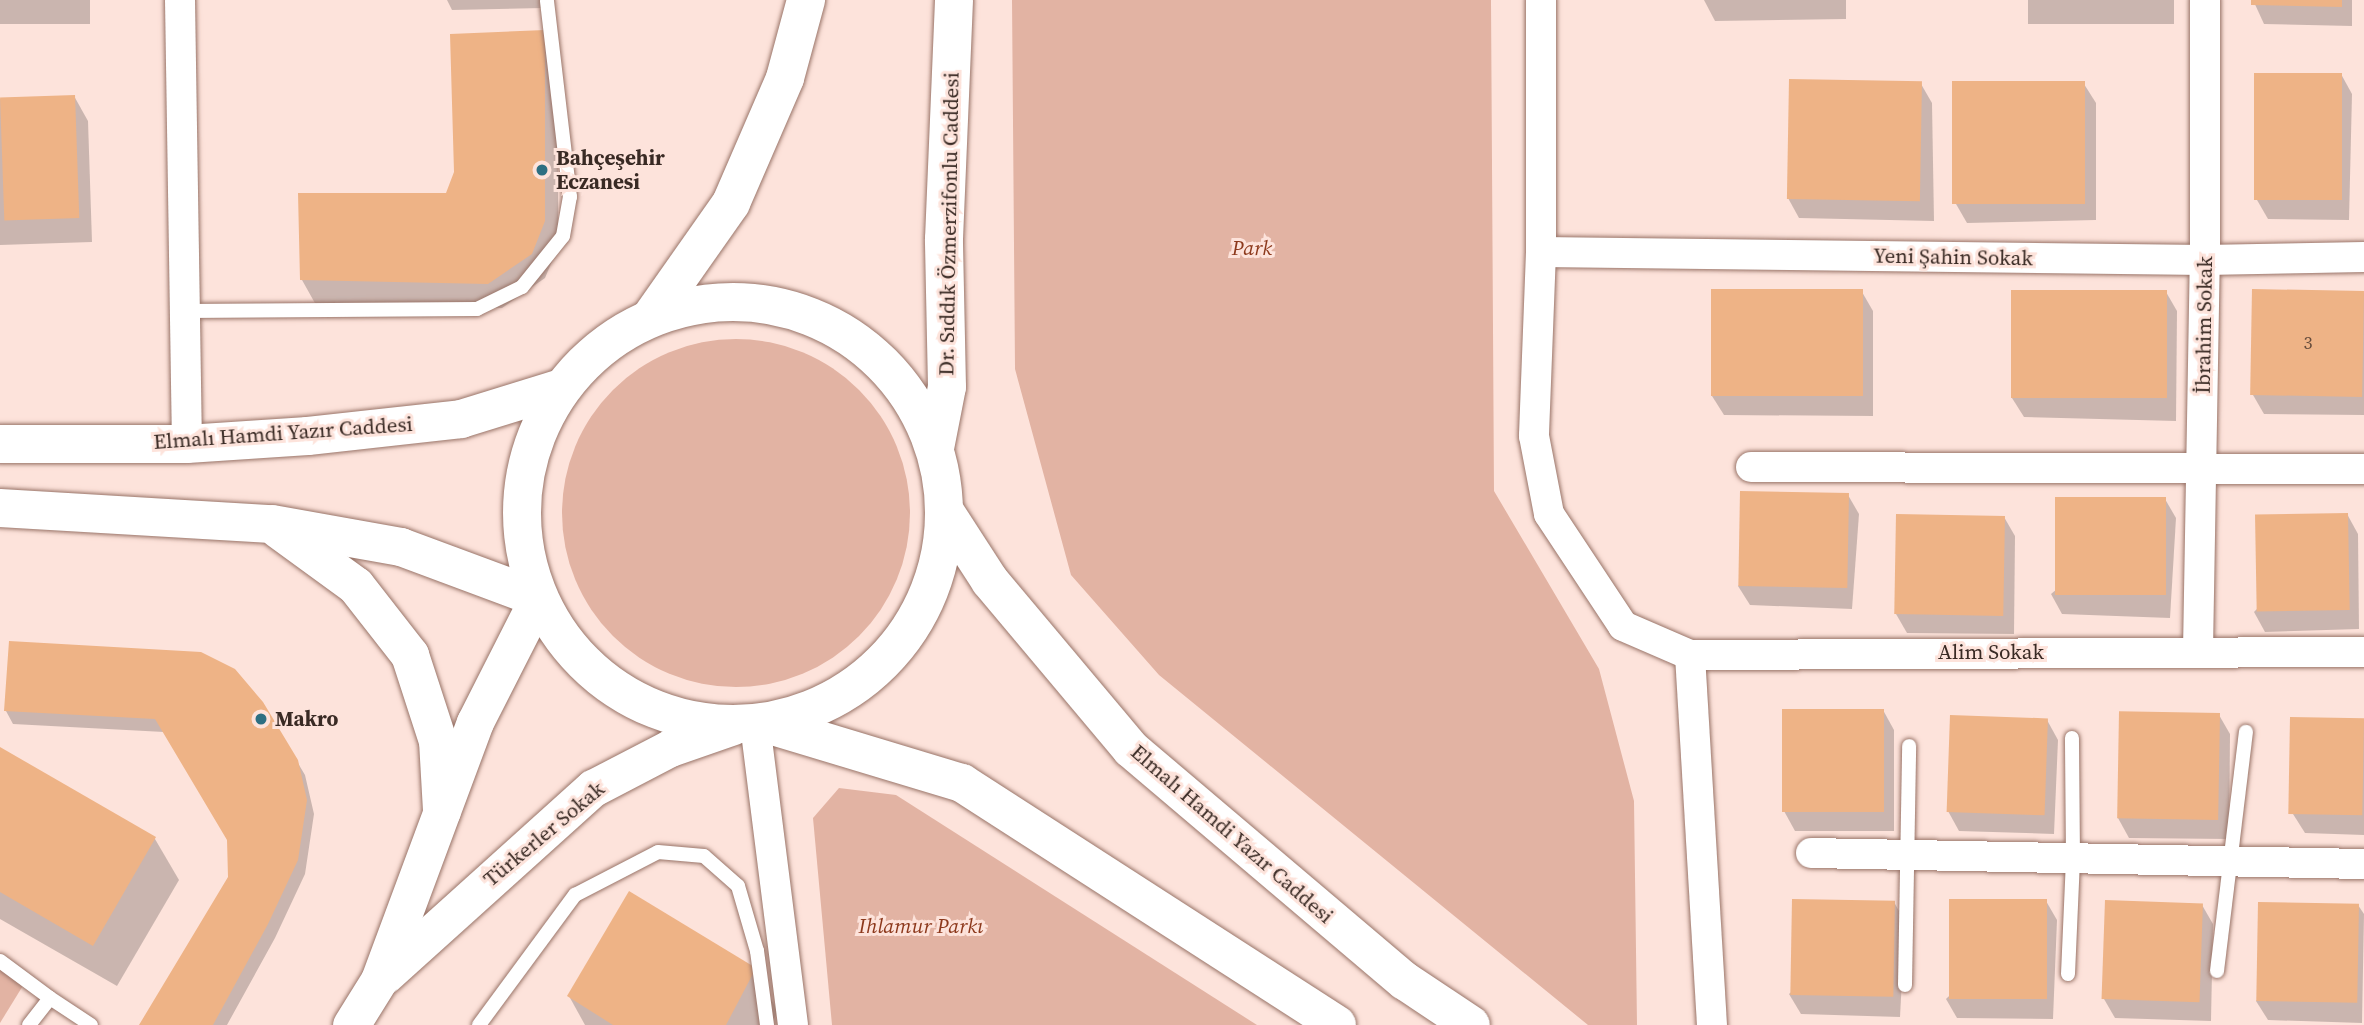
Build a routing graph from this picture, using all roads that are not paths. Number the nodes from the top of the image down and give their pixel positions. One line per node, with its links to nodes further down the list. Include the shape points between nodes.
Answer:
1 (180, 0): 10 (street)
2 (547, 0): 10 (lane, via 570,197 563,236 522,287 477,309)
3 (806, 0): 11 (main road, via 785,78 730,203)
4 (954, 0): 15 (main road, Dr. Sıddık Özmerzifonlu Caddesi, via 944,239 947,387)
5 (1541, 0): 7 (street)
6 (2205, 0): 9 (street, İbrahim Sokak)
7 (1541, 252): 9 (street, Yeni Şahin Sokak); 25 (street, Alim Sokak, via 1534,436 1549,514 1623,626)
8 (2364, 257): 9 (street, Yeni Şahin Sokak)
9 (2205, 260): 17 (street, İbrahim Sokak)
10 (185, 311): 13 (street)
11 (651, 317): 12 (main road, via 602,346); 15 (main road, via 708,303 766,304 822,321 871,352 910,396)
12 (561, 388): 13 (main road, Elmalı Hamdi Yazır Caddesi, via 461,419 308,436); 22 (main road, via 534,436 521,490 523,545)
13 (187, 443): 14 (main road, Elmalı Hamdi Yazır Caddesi)
14 (0, 444)
15 (935, 448): 20 (main road)
16 (1751, 467): 17 (street)
17 (2202, 467): 18 (street); 23 (street, İbrahim Sokak)
18 (2364, 469)
19 (0, 508): 21 (main road)
20 (946, 513): 26 (main road, via 937,573 912,628 872,674 821,706); 49 (main road, Elmalı Hamdi Yazır Caddesi, via 990,581 1131,749 1405,981)
21 (272, 524): 22 (main road, via 401,547); 30 (main road, via 356,586 410,655 438,741)
22 (538, 598): 26 (main road, via 570,650 616,691 672,717); 30 (street, Türkerler Sokak, via 475,722)
23 (2198, 650): 24 (street, Alim Sokak); 25 (street, Alim Sokak)
24 (2364, 652)
25 (1690, 655): 50 (street)
26 (750, 724): 39 (street, Türkerler Sokak, via 670,748 593,788); 47 (street); 48 (main road, via 962,783)
27 (2246, 732): 34 (lane)
28 (2072, 738): 33 (lane)
29 (1909, 746): 32 (lane)
30 (442, 811): 39 (street, Türkerler Sokak)
31 (1811, 853): 32 (street)
32 (1909, 855): 33 (street); 40 (lane)
33 (2073, 858): 34 (street); 38 (lane)
34 (2229, 861): 35 (street); 37 (lane)
35 (2364, 864)
36 (0, 961): 41 (lane)
37 (2217, 971)
38 (2068, 974)
39 (379, 980): 44 (street, Türkerler Sokak)
40 (1905, 985)
41 (50, 998): 42 (lane); 43 (lane)
42 (29, 1025)
43 (92, 1025)
44 (351, 1025)
45 (479, 1025): 46 (lane, via 575,895 658,852 704,856 738,886 757,951)
46 (767, 1025)
47 (793, 1025)
48 (1337, 1025)
49 (1471, 1025)
50 (1713, 1025)

